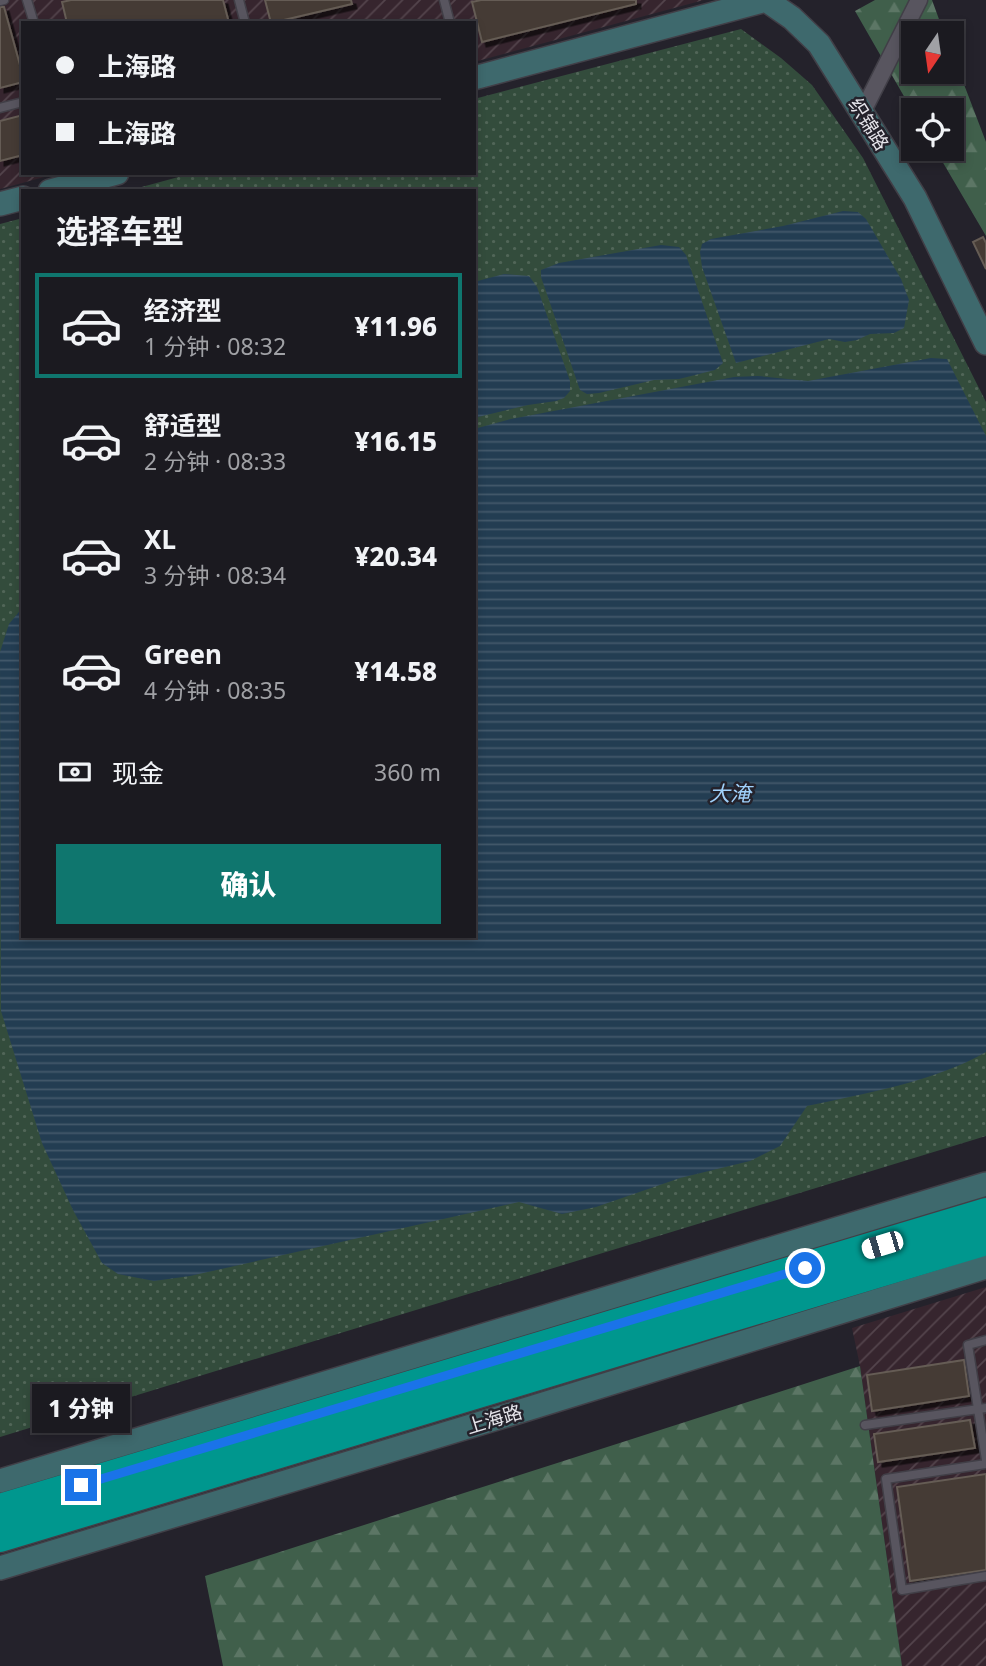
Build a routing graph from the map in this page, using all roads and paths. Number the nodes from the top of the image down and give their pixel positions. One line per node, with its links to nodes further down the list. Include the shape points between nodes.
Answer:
1 (27, 0): 6 (lane)
2 (239, 0): 7 (lane)
3 (444, 0): 8 (lane)
4 (766, 0): 9 (main road); 12 (main road, 织锦路, via 819,44)
5 (919, 0): 12 (street)
6 (33, 21)
7 (244, 21)
8 (449, 21)
9 (476, 77)
10 (21, 103): 11 (lane)
11 (0, 108)
12 (862, 113): 18 (main road, 织锦路, via 915,198)
13 (100, 175): 14 (main road)
14 (75, 178): 15 (main road)
15 (54, 189)
16 (21, 199): 17 (main road)
17 (0, 204)
18 (986, 343)
19 (986, 1184): 28 (main road)
20 (986, 1213): 22 (highway, 上海路)
21 (986, 1240): 22 (highway, 上海路)
22 (937, 1242): 29 (highway, 上海路); 30 (highway, 上海路)
23 (986, 1267): 31 (main road, 上海路)
24 (986, 1340): 25 (lane, via 968,1345)
25 (982, 1408): 26 (lane); 27 (lane)
26 (865, 1425)
27 (986, 1462): 32 (lane, via 886,1479 902,1590)
28 (0, 1481)
29 (0, 1509)
30 (0, 1537)
31 (0, 1568)
32 (986, 1576)

